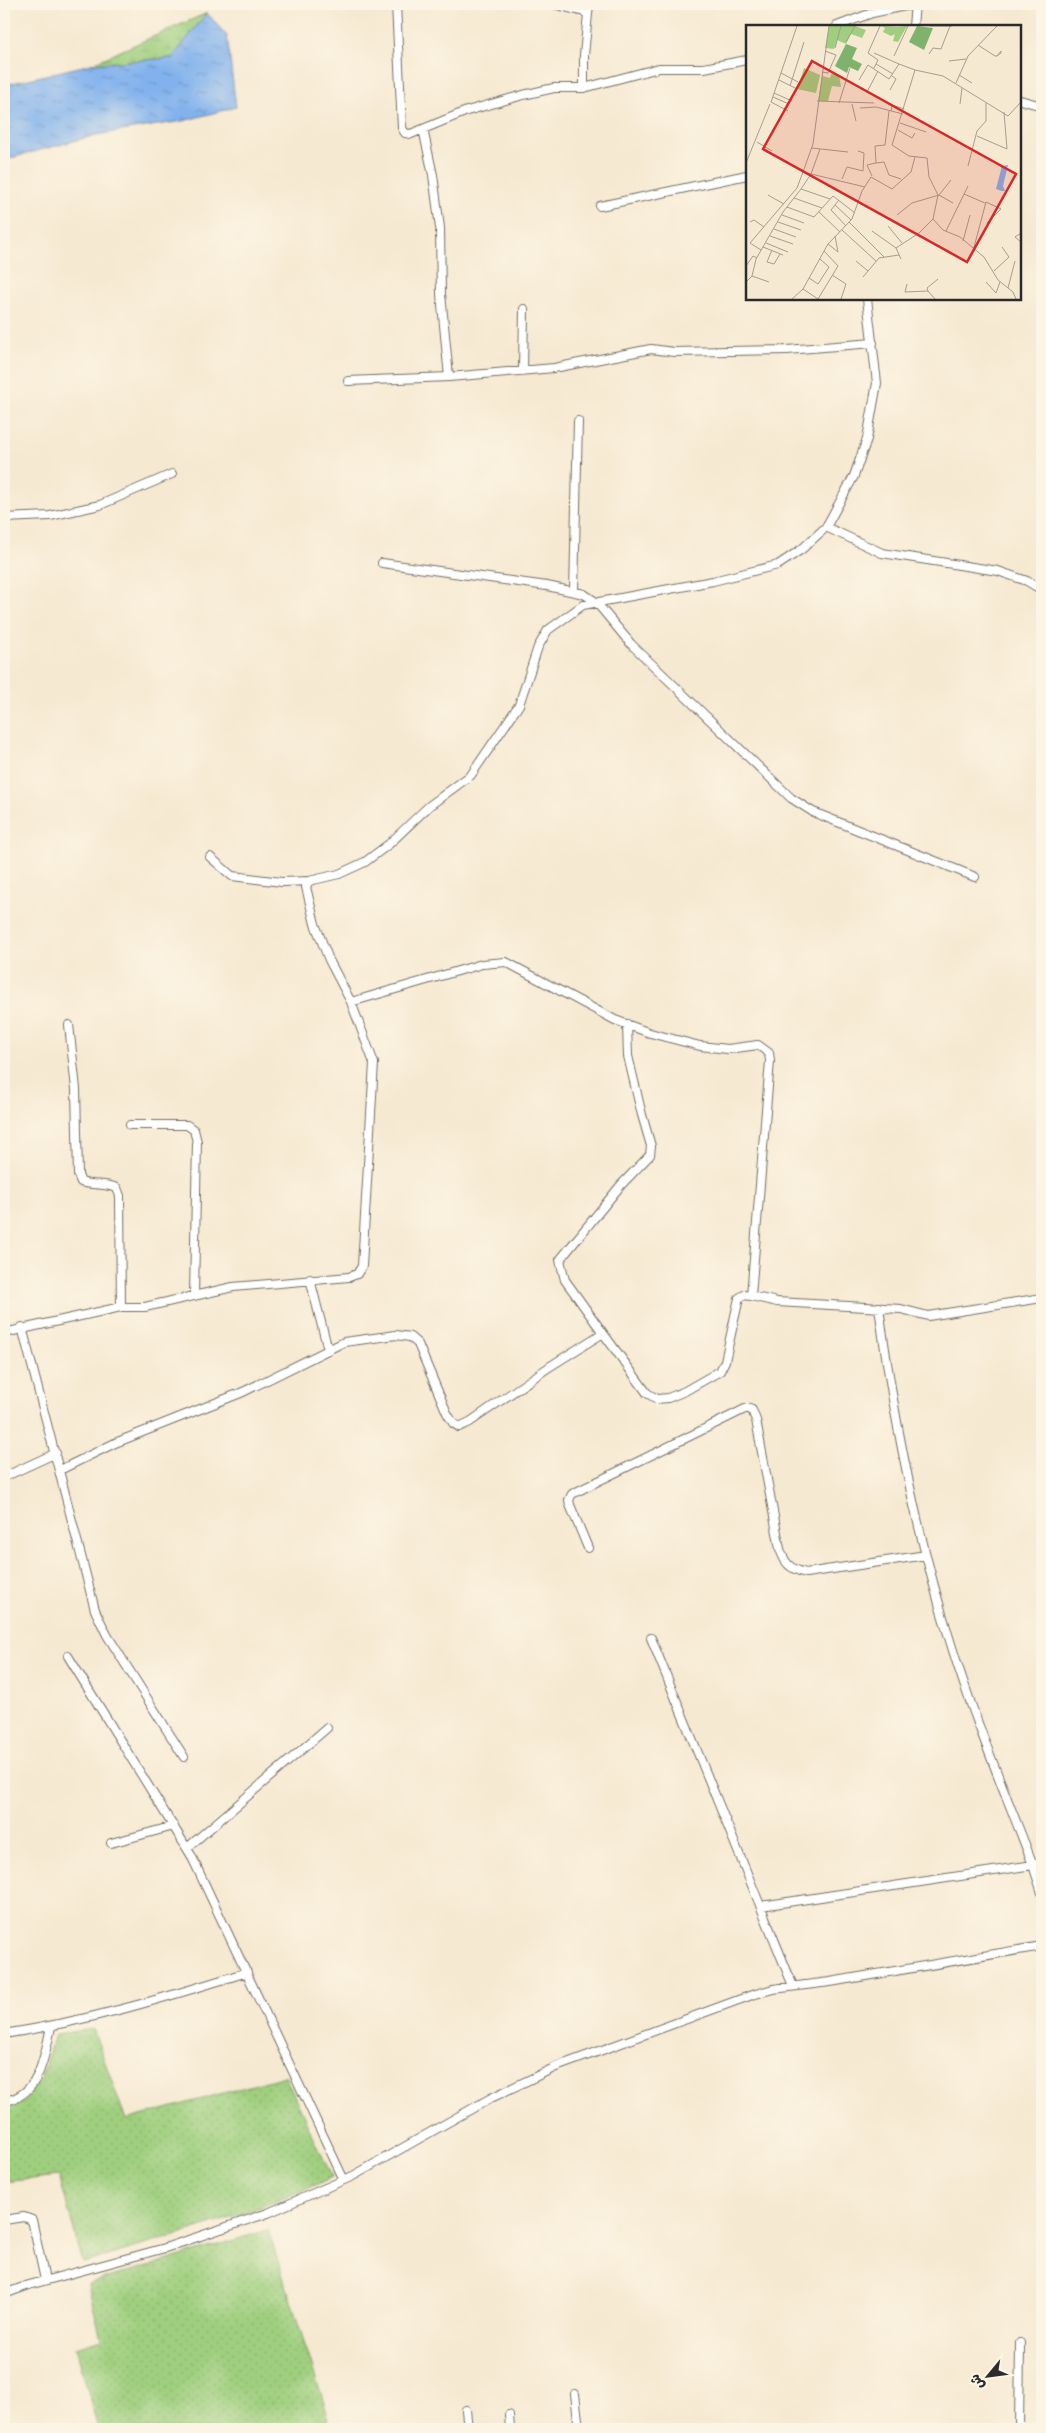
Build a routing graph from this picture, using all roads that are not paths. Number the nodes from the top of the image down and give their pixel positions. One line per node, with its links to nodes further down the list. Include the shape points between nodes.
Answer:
1 (396, 4): 12 (street, via 402,128 411,134)
2 (553, 4): 5 (street)
3 (589, 4): 5 (street)
4 (915, 4): 6 (street, via 872,13); 7 (street)
5 (588, 13): 9 (street)
6 (840, 25)
7 (913, 25)
8 (746, 60): 9 (street, via 704,68 660,68)
9 (584, 88): 12 (street, via 554,88 523,95 467,111)
10 (1021, 100): 11 (street)
11 (1042, 106)
12 (423, 130): 19 (street, via 440,228 441,294)
13 (746, 174): 14 (street)
14 (600, 206)
15 (867, 300): 17 (street)
16 (524, 309): 18 (street)
17 (873, 343): 18 (street, via 777,350 674,352 651,349 554,368); 24 (street, via 877,383 867,439 854,476)
18 (523, 370): 19 (street)
19 (449, 377): 20 (street)
20 (348, 380)
21 (578, 422): 27 (street)
22 (172, 474): 23 (street, via 100,504 50,516)
23 (4, 518)
24 (826, 527): 26 (street, via 882,553 998,571); 28 (street, via 778,565 713,581)
25 (382, 563): 27 (street)
26 (1042, 590)
27 (574, 592): 28 (street)
28 (596, 602): 30 (street, via 631,644 791,798 813,812); 31 (street, via 583,605 548,630 538,647 519,705 471,775 429,806 365,862 339,874)
29 (210, 857): 31 (street, via 232,876)
30 (975, 877)
31 (309, 882): 32 (street, via 306,895 315,924)
32 (351, 1002): 33 (street, via 474,966 506,962); 36 (street, via 374,1063 362,1266 357,1274 349,1277)
33 (627, 1024): 38 (street, via 700,1046 728,1049 758,1045 769,1053); 44 (street, via 628,1056 652,1146 650,1155 560,1260 565,1280)
34 (69, 1025): 40 (street, via 76,1089 78,1175 81,1182 87,1184 117,1188 120,1196)
35 (130, 1125): 37 (street, via 187,1125 194,1130 198,1142)
36 (310, 1280): 37 (street, via 233,1287); 45 (street)
37 (194, 1296): 40 (street, via 145,1307)
38 (751, 1296): 41 (street, via 777,1302); 44 (street, via 744,1294 739,1298 725,1362 720,1371 668,1398 657,1399 647,1393)
39 (1042, 1298): 41 (street, via 928,1316)
40 (121, 1307): 42 (street)
41 (879, 1307): 50 (street, via 900,1442)
42 (22, 1327): 43 (street); 46 (street)
43 (4, 1333)
44 (603, 1333): 45 (street, via 459,1427 452,1423 418,1344 410,1337 396,1335 344,1342)
45 (328, 1350): 47 (street, via 243,1392 115,1443)
46 (56, 1453): 47 (street); 48 (street)
47 (60, 1470): 54 (street, via 95,1610 111,1643)
48 (4, 1477)
49 (588, 1548): 50 (street, via 570,1505 572,1494 748,1408 756,1420 780,1549 789,1567 806,1572)
50 (926, 1555): 59 (street, via 977,1721)
51 (651, 1638): 61 (street)
52 (68, 1656): 55 (street)
53 (326, 1728): 57 (street)
54 (184, 1757)
55 (174, 1826): 56 (street); 57 (street)
56 (111, 1843)
57 (187, 1848): 63 (street)
58 (1042, 1862): 59 (street)
59 (1033, 1865): 60 (street); 61 (street)
60 (1042, 1893)
61 (761, 1906): 64 (street)
62 (1042, 1946): 64 (street)
63 (247, 1972): 65 (street, via 145,2004); 68 (street)
64 (794, 1986): 68 (street, via 752,1995 556,2067 491,2098 394,2155)
65 (51, 2027): 66 (street); 67 (street, via 42,2065 34,2081 25,2094)
66 (4, 2034)
67 (4, 2101)
68 (344, 2180): 70 (street, via 268,2213 165,2248)
69 (4, 2220): 70 (street, via 24,2217 32,2220)
70 (45, 2280): 71 (street)
71 (4, 2294)
72 (1020, 2343): 79 (street)
73 (575, 2394): 78 (street)
74 (466, 2410): 76 (street)
75 (508, 2415): 77 (street)
76 (468, 2429)
77 (510, 2429)
78 (579, 2429)
79 (1019, 2429)

